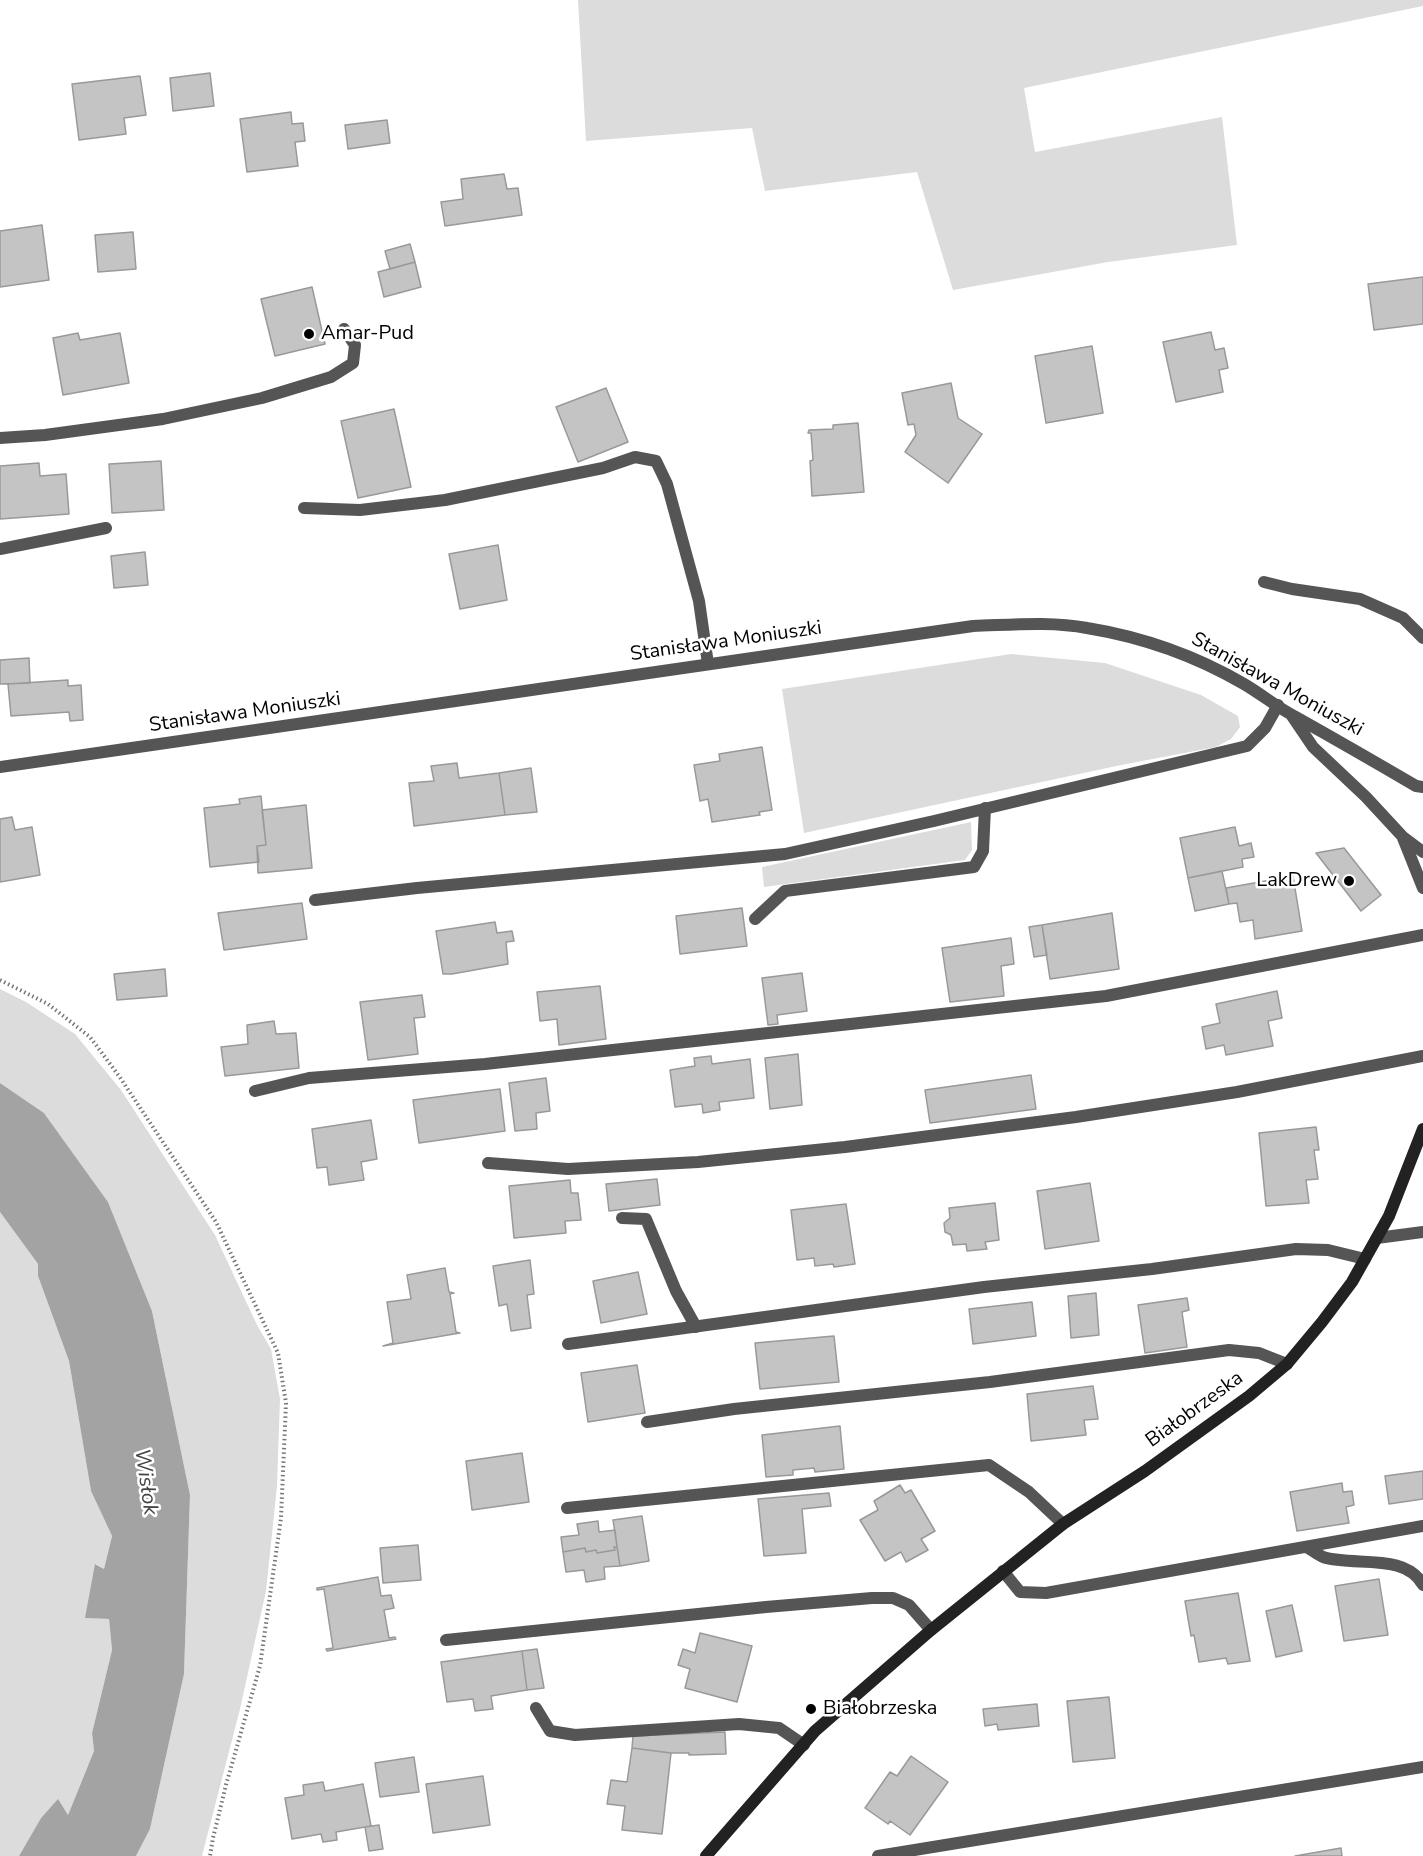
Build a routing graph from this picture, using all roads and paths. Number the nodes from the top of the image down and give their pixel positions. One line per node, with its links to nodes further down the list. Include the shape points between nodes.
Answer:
1 (344, 329): 2 (street, via 355,345 353,363 331,377 262,398 163,419)
2 (0, 438)
3 (304, 508): 8 (street, via 360,510 445,500 592,470 635,457 656,460 667,484 699,601)
4 (106, 528): 5 (street)
5 (0, 549)
6 (1264, 582): 7 (street, via 1360,599 1403,618)
7 (1423, 638)
8 (708, 664): 9 (street, Stanisława Moniuszki, via 974,626 1085,627 1188,655); 11 (street, Stanisława Moniuszki)
9 (1278, 705): 10 (street, Stanisława Moniuszki); 13 (street, via 1265,728 1247,746)
10 (1292, 715): 12 (street, Stanisława Moniuszki); 14 (street, via 1313,747)
11 (0, 767)
12 (1421, 788)
13 (985, 808): 17 (street, via 785,854); 18 (street, via 983,851 974,867 785,891)
14 (1403, 837): 15 (street); 16 (street)
15 (1423, 852)
16 (1423, 888)
17 (315, 900)
18 (755, 919)
19 (1423, 935): 22 (street, via 1106,996 485,1064 309,1078)
20 (0, 980): 45 (path, via 48,1004 90,1037 102,1053 216,1222 278,1353 286,1403 281,1518 260,1666)
21 (1423, 1056): 24 (street, via 1214,1096 845,1147 698,1162 568,1169)
22 (255, 1091)
23 (1423, 1129): 27 (street, Białobrzeska)
24 (488, 1163)
25 (622, 1218): 29 (street, via 646,1219 676,1291)
26 (1423, 1232): 27 (street)
27 (1377, 1238): 28 (street, Białobrzeska)
28 (1365, 1259): 29 (street, via 1328,1250 1296,1250 984,1287); 31 (street, Białobrzeska, via 1352,1282)
29 (696, 1327): 30 (street)
30 (568, 1344)
31 (1287, 1364): 32 (street, via 1259,1353 1228,1350); 34 (street, Białobrzeska, via 1145,1471)
32 (647, 1422)
33 (567, 1508): 34 (street, via 989,1465 1029,1492)
34 (1063, 1524): 37 (street, Białobrzeska)
35 (1423, 1526): 36 (street)
36 (1307, 1546): 37 (street, via 1047,1593 1020,1592); 38 (street, via 1323,1557 1400,1566)
37 (1003, 1571): 39 (street, Białobrzeska)
38 (1423, 1585)
39 (931, 1630): 40 (street, via 909,1605 893,1598 872,1598); 42 (street, Białobrzeska)
40 (446, 1640)
41 (536, 1708): 42 (street, via 550,1731 575,1735 739,1724 779,1728)
42 (804, 1744): 44 (street, Białobrzeska)
43 (1423, 1767): 46 (street)
44 (709, 1855)
45 (210, 1856)
46 (878, 1856)

